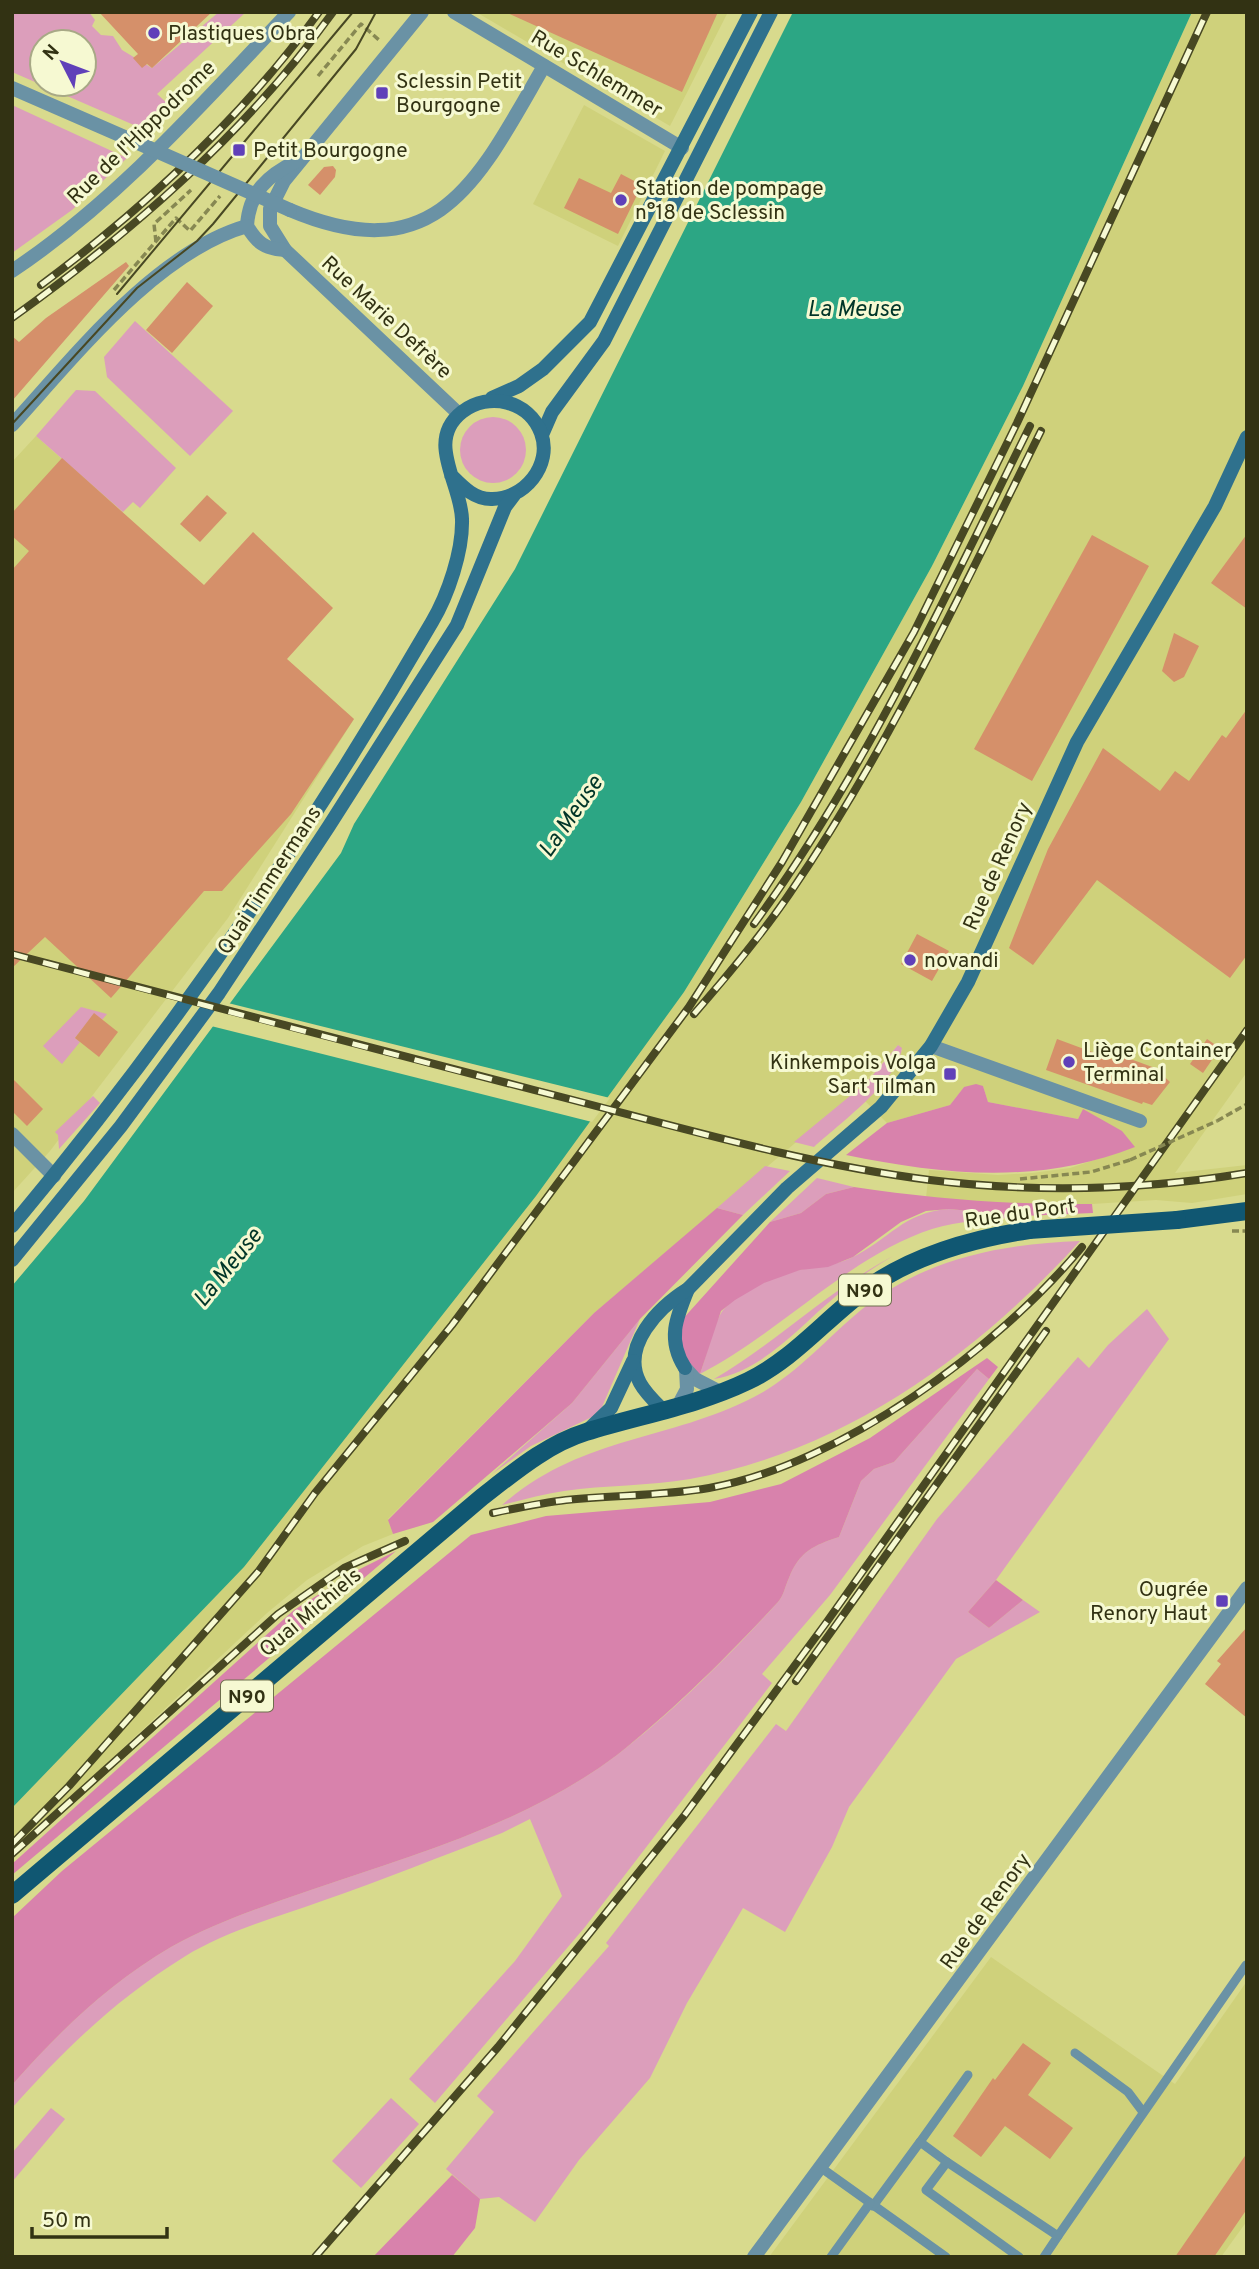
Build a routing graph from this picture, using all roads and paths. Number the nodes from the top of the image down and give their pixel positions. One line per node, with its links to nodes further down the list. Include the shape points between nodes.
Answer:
1 (289, 12): 16 (street, Rue de l'Hippodrome, via 134,173)
2 (422, 12): 6 (street)
3 (454, 12): 7 (street, Rue Schlemmer)
4 (751, 12): 10 (main road)
5 (771, 12): 20 (main road, via 604,341 552,412)
6 (391, 51): 8 (path, via 361,24); 11 (street)
7 (544, 66): 9 (street, bridge, via 475,178 424,222 389,229 351,230 290,210); 10 (street, Rue Schlemmer)
8 (318, 76)
9 (12, 88)
10 (682, 148): 17 (main road, via 590,322 543,369 519,386)
11 (302, 159): 14 (street, via 261,185 249,208); 15 (street, Rue Marie Defrère, via 270,209 270,226)
12 (191, 190): 13 (path, via 154,225 156,242 176,218 190,231)
13 (224, 190)
14 (247, 226): 15 (street, via 256,241 269,249); 19 (street, via 216,239 149,283)
15 (285, 250): 18 (street, Rue Marie Defrère)
16 (12, 271)
17 (485, 400): 18 (main road); 20 (main road, via 509,402 530,414)
18 (459, 414): 22 (main road, via 449,429 444,453)
19 (12, 425)
20 (542, 435): 23 (main road, via 543,458 533,480)
21 (1247, 437): 24 (main road, Rue de Renory, via 1215,506 1077,742 968,982)
22 (451, 475): 23 (main road, via 468,492 491,499); 28 (main road, Quai Timmermans, via 462,519 458,549 434,619 312,816 199,985)
23 (514, 495): 34 (main road, Quai Timmermans, via 457,625 330,826 219,993 121,1126)
24 (931, 1046): 26 (street); 35 (main road, Rue de Renory, via 881,1107 787,1188)
25 (1247, 1104): 29 (path, bridge, via 1130,1160 1091,1172)
26 (1140, 1121)
27 (12, 1134): 28 (street)
28 (54, 1176): 31 (main road, Quai Timmermans)
29 (1020, 1179)
30 (1247, 1211): 38 (main road, Rue du Port / N90, bridge, via 1029,1230 953,1247 887,1276 775,1366)
31 (12, 1226)
32 (1247, 1231): 33 (path)
33 (1233, 1233)
34 (12, 1260)
35 (688, 1289): 36 (main road, Rue de Renory, via 674,1298 642,1335); 37 (main road, Rue de Renory, via 674,1328 676,1350)
36 (633, 1361): 39 (main road, via 640,1383); 40 (main road, Rue de Renory, via 611,1408)
37 (685, 1368): 38 (street, via 695,1379); 39 (street, Rue de Renory, via 687,1389)
38 (722, 1392): 39 (main road, Rue du Port / N90)
39 (671, 1410): 40 (main road, Quai Michiels / N90)
40 (584, 1432): 42 (main road, Quai Michiels / N90, via 530,1461 482,1497)
41 (1247, 1588): 49 (street, Rue de Renory)
42 (12, 1895)
43 (1246, 1965): 46 (lane)
44 (1075, 2053): 46 (lane, via 1128,2092)
45 (968, 2074): 47 (lane)
46 (1143, 2112): 51 (lane)
47 (920, 2142): 48 (lane); 50 (lane)
48 (947, 2162): 51 (lane); 55 (lane, via 926,2190)
49 (820, 2167): 50 (lane); 52 (street, Rue de Renory)
50 (872, 2204): 53 (lane); 54 (lane)
51 (1058, 2236): 56 (lane)
52 (754, 2257)
53 (831, 2257)
54 (946, 2257)
55 (1019, 2257)
56 (1044, 2257)

